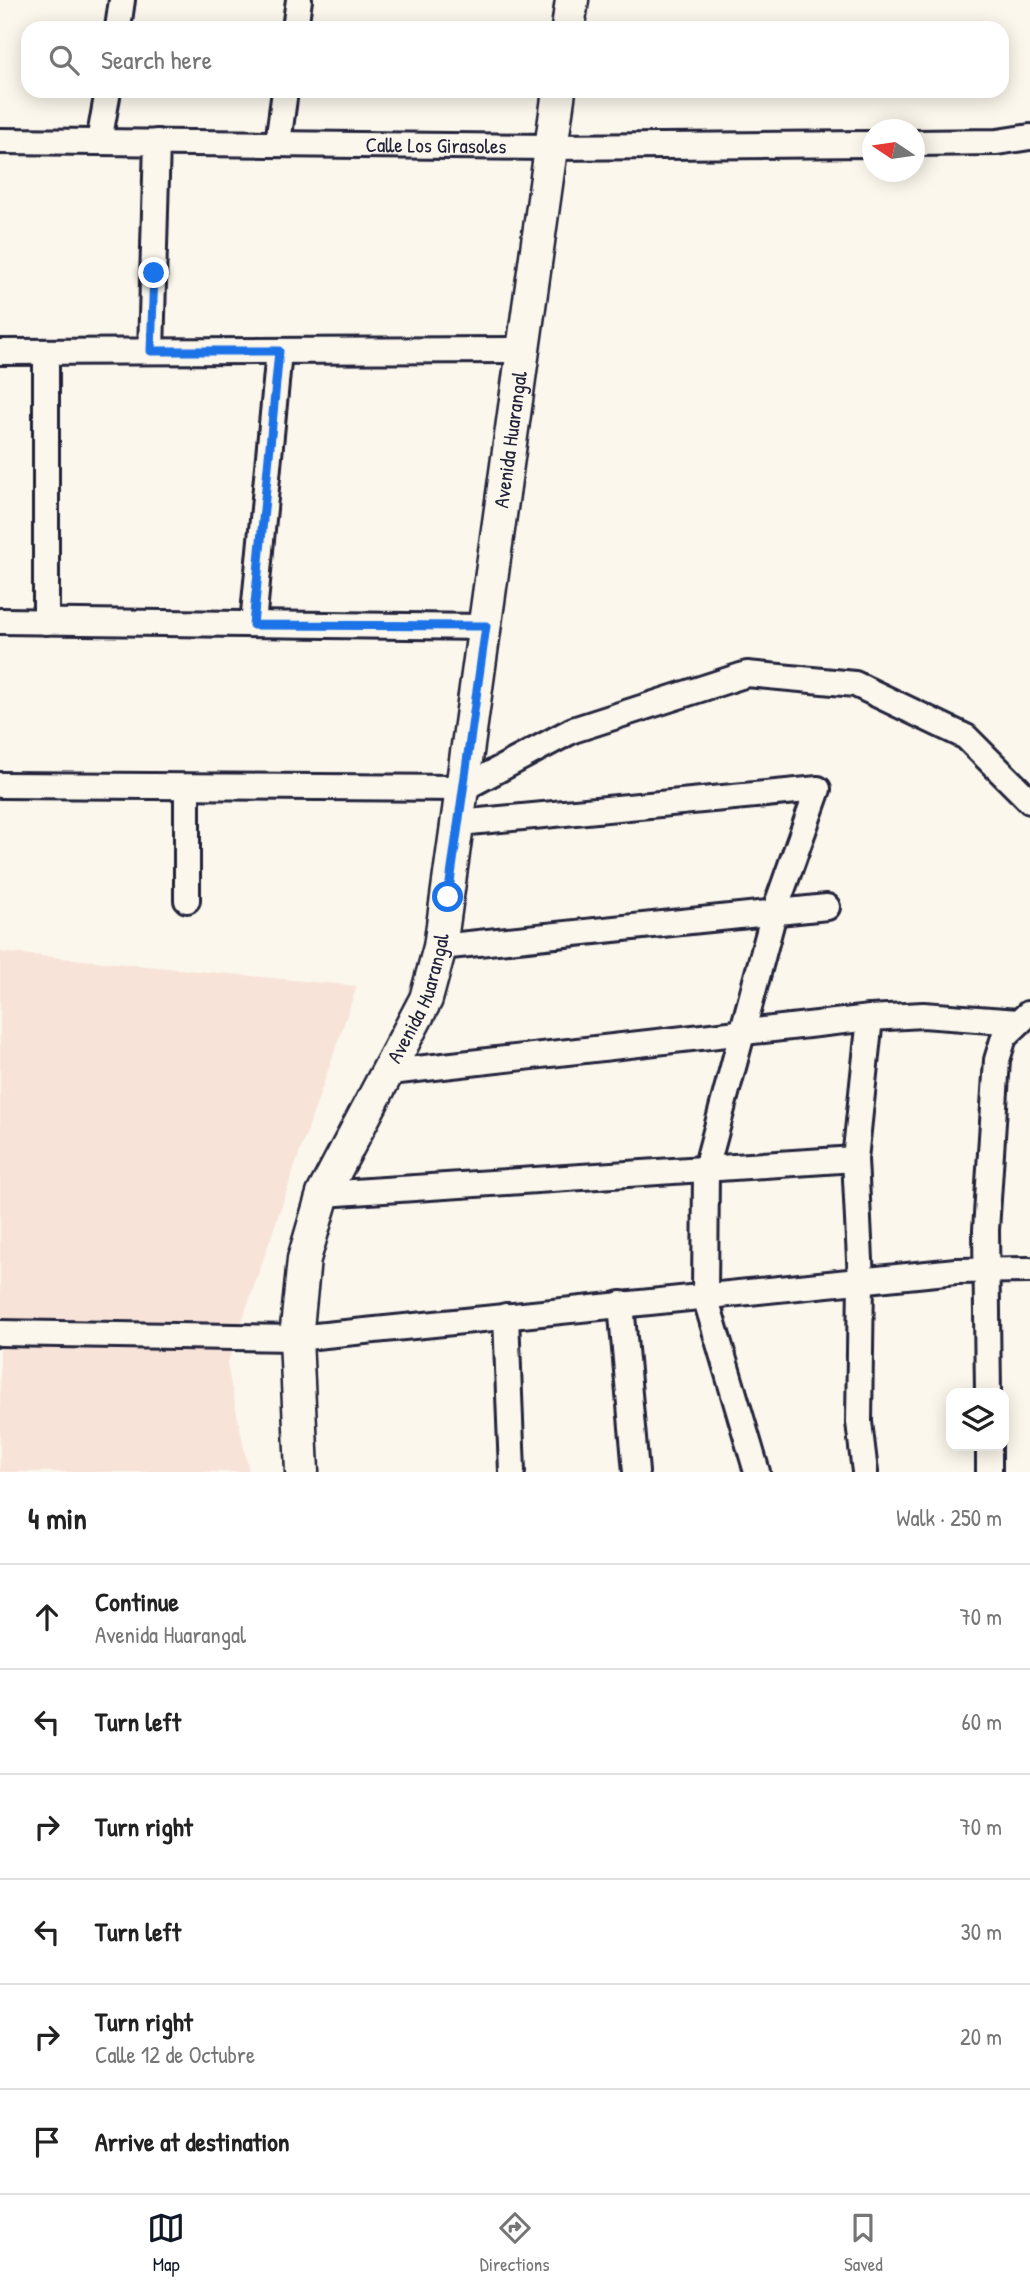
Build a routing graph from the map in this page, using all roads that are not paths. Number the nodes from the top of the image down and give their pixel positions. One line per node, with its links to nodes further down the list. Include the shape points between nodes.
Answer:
1 (122, 0): 4 (street)
2 (299, 0): 5 (street)
3 (572, 0): 6 (main road)
4 (119, 21)
5 (296, 21)
6 (569, 21)
7 (107, 98): 12 (street)
8 (284, 98): 15 (street)
9 (558, 98): 17 (main road, Avenida Huarangal)
10 (1030, 137): 14 (street)
11 (0, 141): 12 (street, Calle Los Girasoles)
12 (99, 142): 13 (street, Calle Los Girasoles)
13 (157, 142): 15 (street, Calle Los Girasoles); 19 (street)
14 (925, 143)
15 (278, 144): 17 (street, Calle Los Girasoles)
16 (862, 144): 17 (street, Calle Los Girasoles)
17 (552, 147): 18 (main road, Avenida Huarangal)
18 (523, 350): 20 (street); 26 (main road, Avenida Huarangal)
19 (151, 351): 20 (street); 22 (street)
20 (279, 351): 25 (street)
21 (0, 352): 22 (street)
22 (46, 352): 24 (street)
23 (0, 621): 24 (street)
24 (46, 622): 25 (street)
25 (253, 625): 26 (street)
26 (486, 626): 29 (main road, Avenida Huarangal)
27 (0, 785): 28 (street)
28 (187, 787): 29 (street); 32 (street)
29 (464, 788): 30 (street, via 573,730 747,674 855,684 965,737); 31 (main road, Avenida Huarangal)
30 (1030, 801)
31 (459, 822): 34 (street, via 818,789); 35 (main road, Avenida Huarangal)
32 (187, 900)
33 (827, 907): 34 (street)
34 (774, 913): 35 (street); 38 (street)
35 (440, 947): 39 (main road, Avenida Huarangal, via 426,999)
36 (1024, 1017): 37 (street); 44 (street, via 1004,1037 997,1060)
37 (870, 1018): 38 (street); 40 (street)
38 (744, 1033): 39 (street); 41 (street)
39 (390, 1072): 42 (main road, Avenida Huarangal)
40 (855, 1159): 41 (street); 45 (street)
41 (706, 1169): 42 (street); 46 (street)
42 (323, 1194): 50 (main road, Avenida Huarangal, via 304,1259)
43 (1030, 1270): 44 (street)
44 (986, 1271): 45 (street); 51 (street)
45 (861, 1280): 46 (street); 57 (street, via 859,1422)
46 (705, 1296): 47 (street); 56 (street)
47 (621, 1304): 48 (street); 55 (street)
48 (506, 1316): 50 (street); 54 (street)
49 (0, 1333): 50 (street)
50 (296, 1338): 53 (main road, Avenida Huarangal)
51 (988, 1388)
52 (989, 1451): 58 (street)
53 (302, 1472)
54 (512, 1472)
55 (636, 1472)
56 (757, 1472)
57 (864, 1472)
58 (989, 1472)

